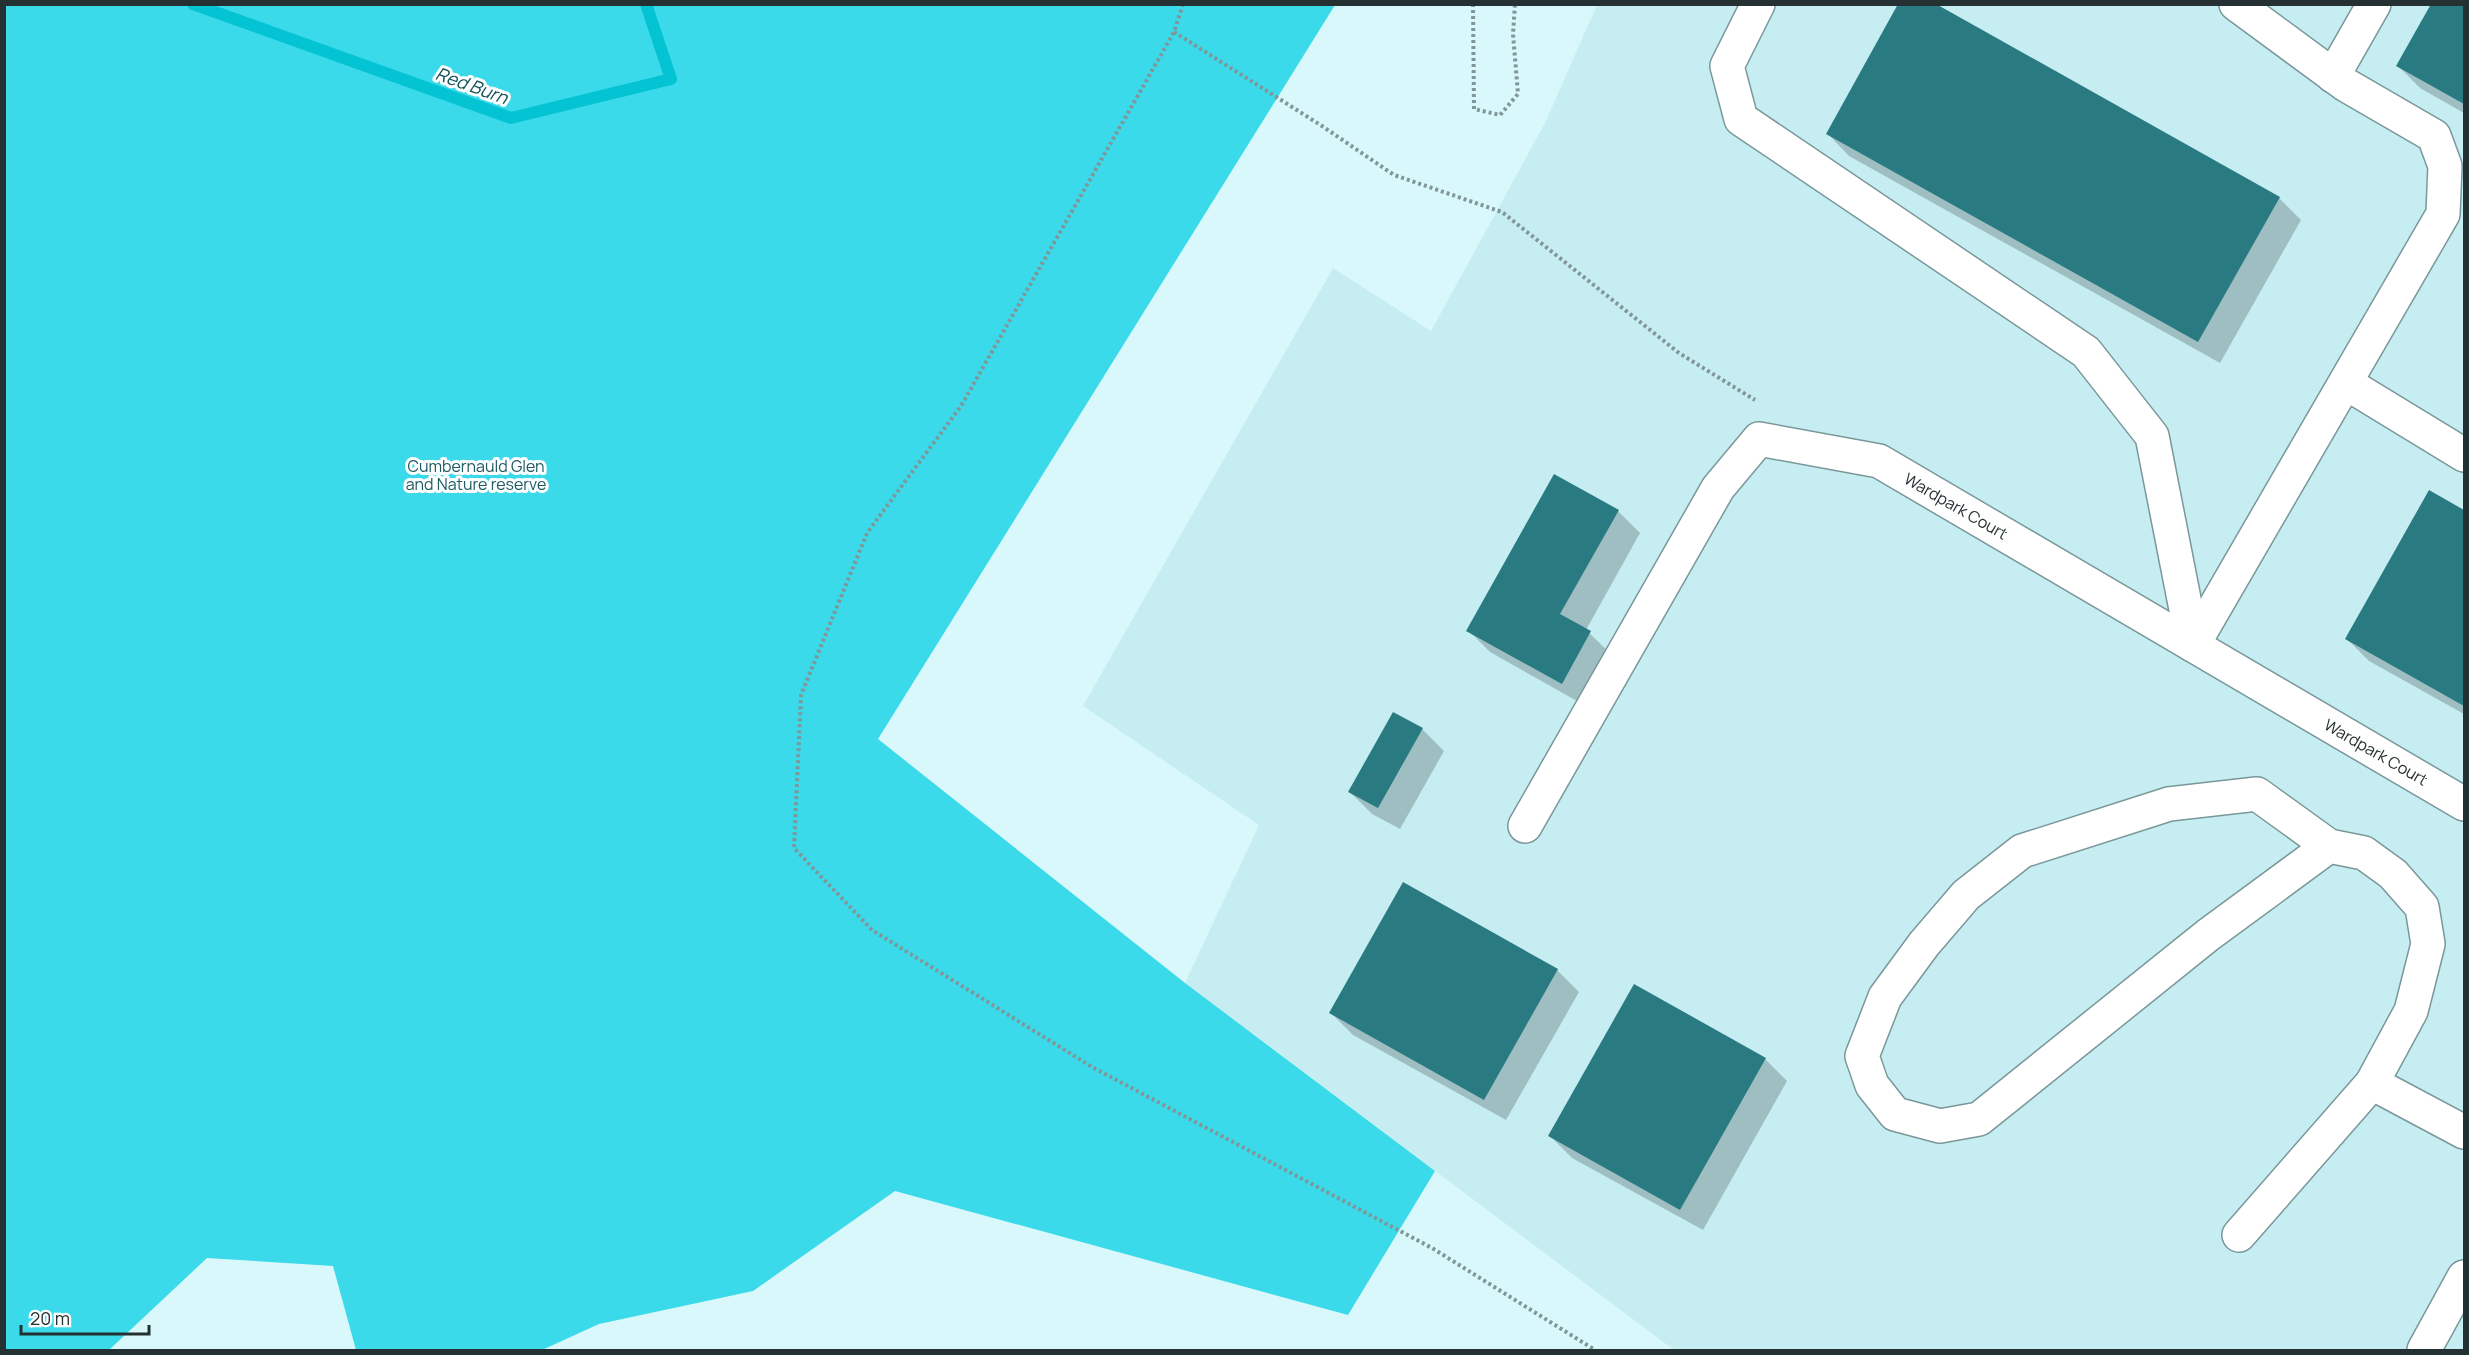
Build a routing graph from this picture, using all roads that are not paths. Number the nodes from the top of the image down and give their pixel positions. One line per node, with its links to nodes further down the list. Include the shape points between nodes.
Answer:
1 (1758, 4): 7 (street, via 1726,66 1741,119 2086,352 2152,436)
2 (2236, 4): 4 (street)
3 (2374, 4): 4 (street)
4 (2333, 76): 5 (street, via 2433,136 2445,166 2443,214)
5 (2346, 383): 6 (street); 7 (street)
6 (2464, 454)
7 (2193, 645): 8 (street, Wardpark Court); 9 (street, Wardpark Court, via 1879,461 1759,439 1718,488)
8 (2464, 804)
9 (1525, 826)
10 (2329, 846): 10 (street, via 2208,934 1979,1119 1940,1126 1895,1114 1872,1085 1862,1056 1885,997 1966,895 2022,851 2169,804 2257,794); 11 (street, via 2364,853 2393,874 2422,906 2428,944 2411,1011)
11 (2372, 1083): 12 (street); 13 (street)
12 (2464, 1132)
13 (2239, 1234)
14 (2464, 1277): 15 (street)
15 (2424, 1350)

